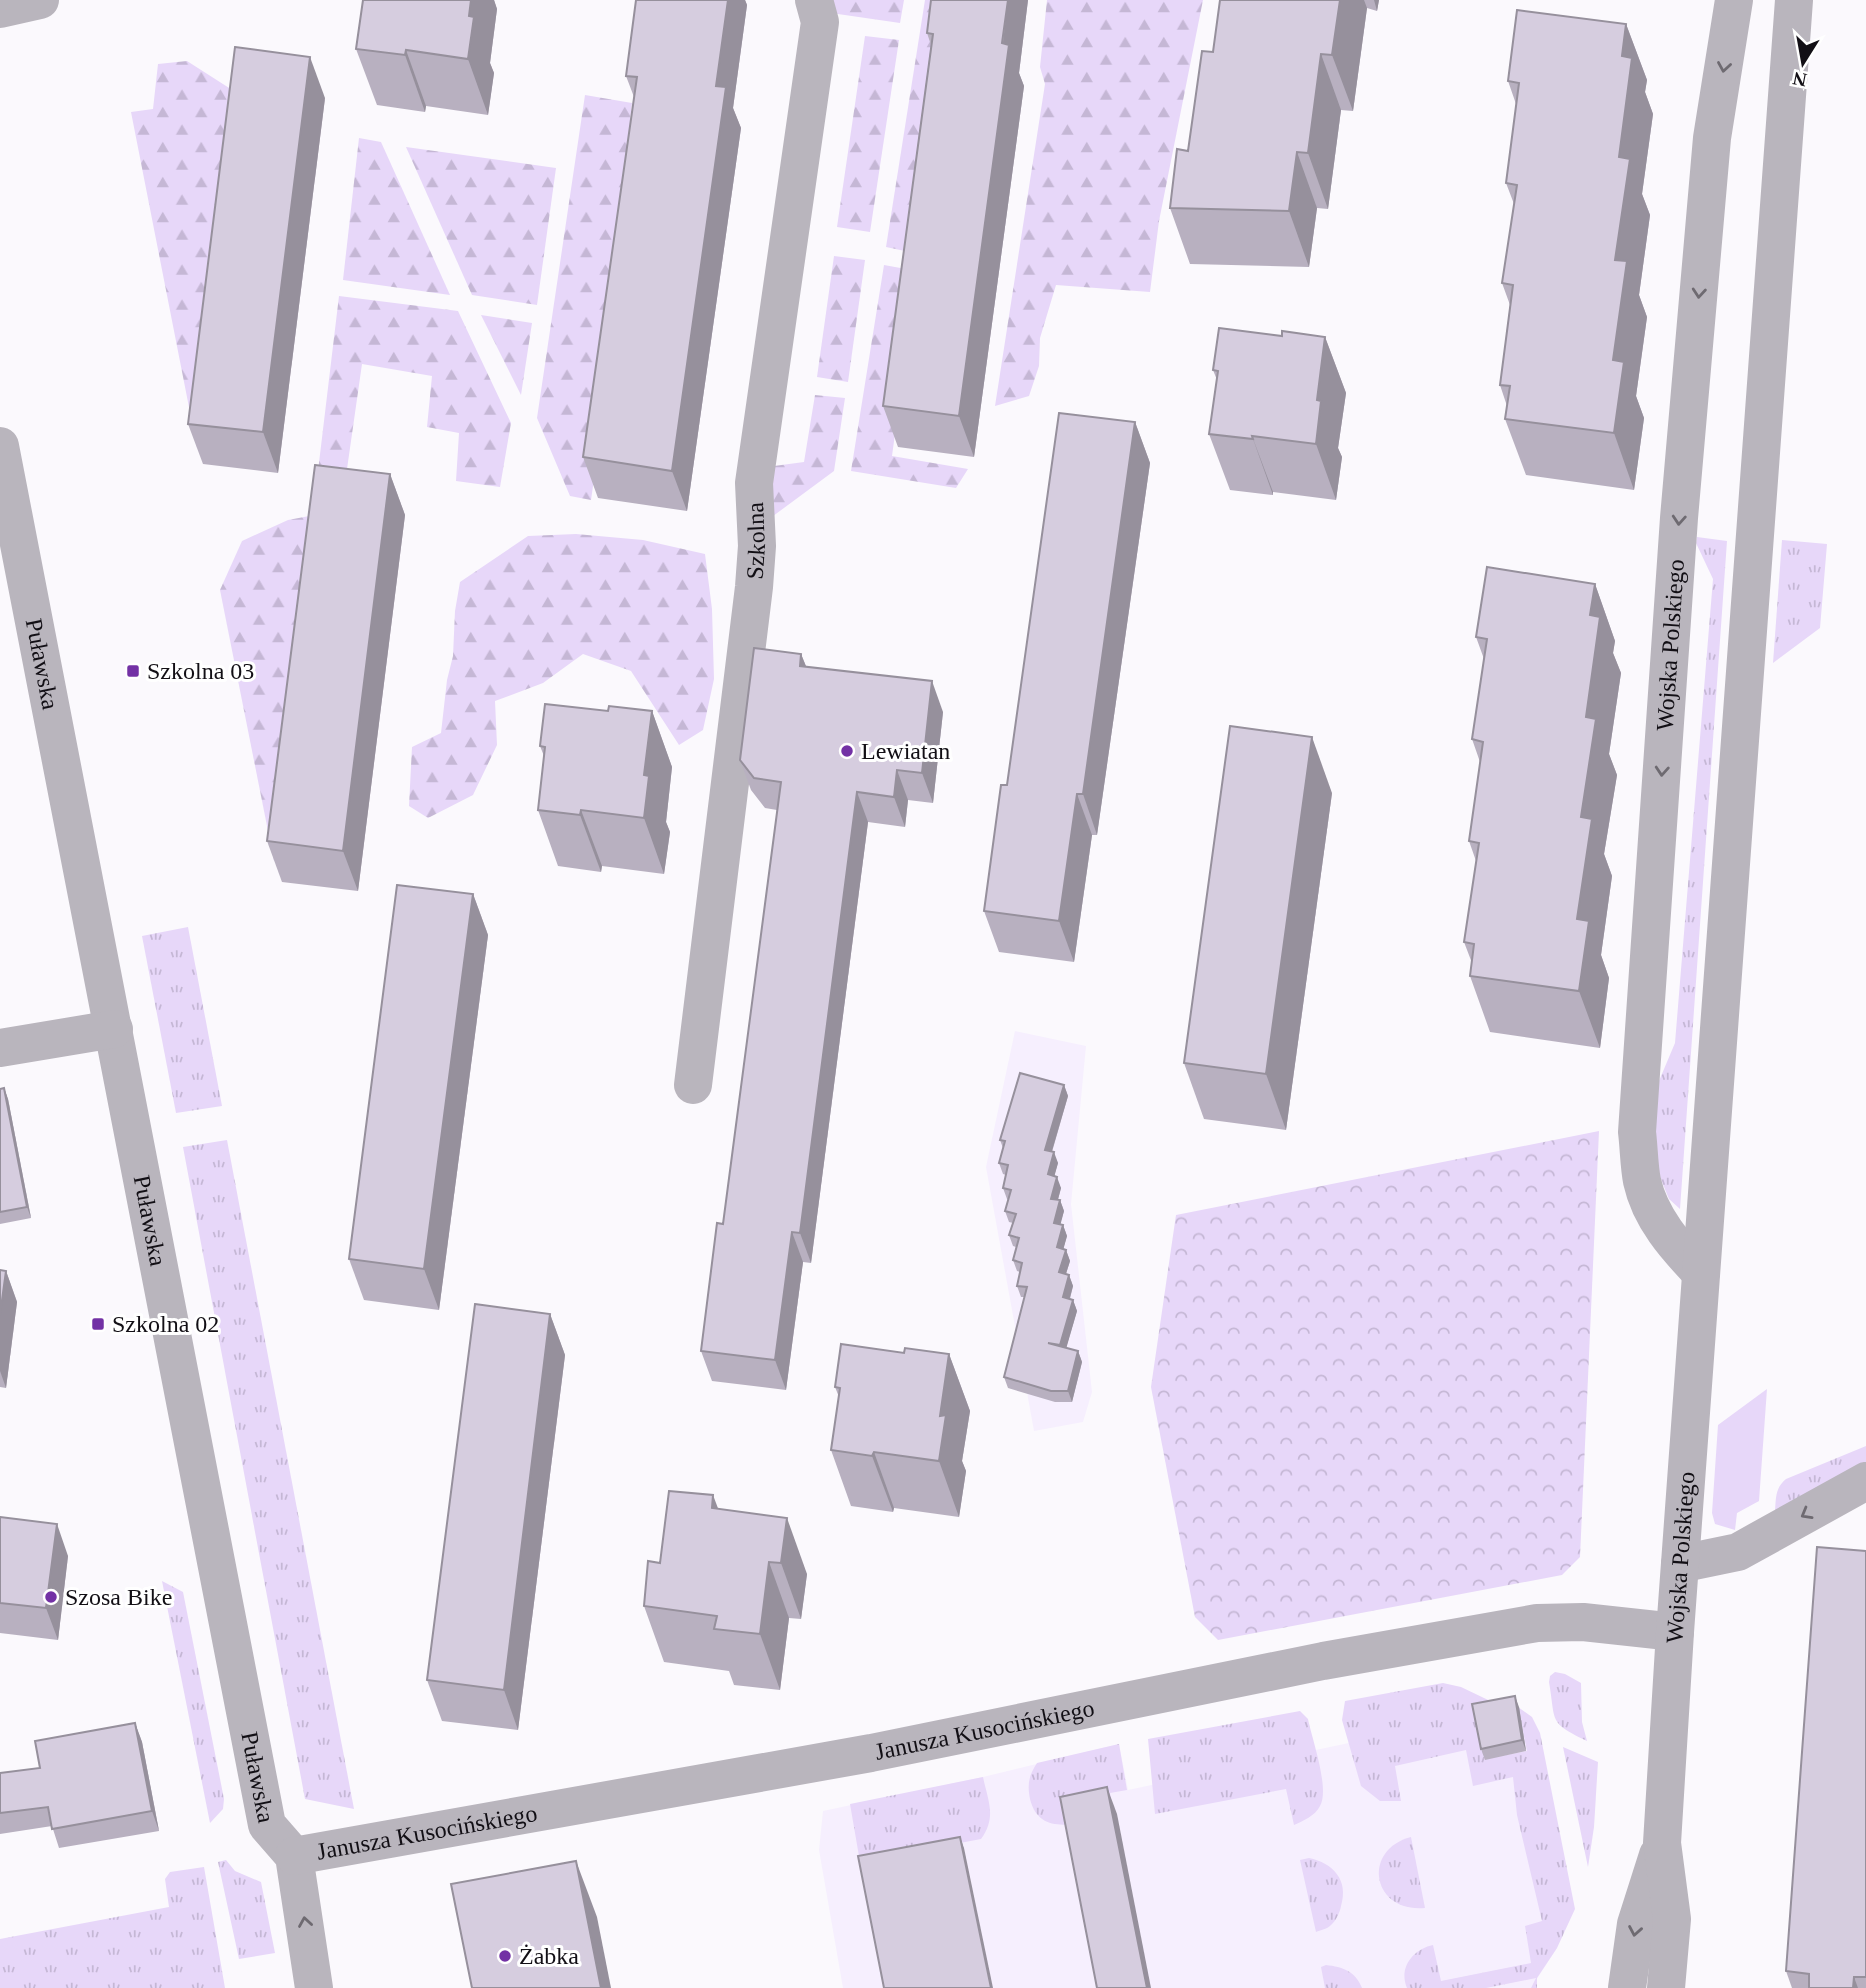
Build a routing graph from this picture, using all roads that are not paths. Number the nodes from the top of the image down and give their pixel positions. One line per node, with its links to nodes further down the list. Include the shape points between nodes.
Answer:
1 (40, 0): 5 (street)
2 (814, 0): 9 (street, Szkolna, via 820,22 754,483 754,587)
3 (1734, 0): 10 (street, Wojska Polskiego, one-way to 10, via 1712,138 1679,518 1637,1132 1642,1182 1656,1214 1671,1242)
4 (1794, 0): 10 (street, Wojska Polskiego)
5 (0, 9)
6 (0, 446): 7 (street, Puławska)
7 (114, 1029): 8 (street); 15 (street, Puławska, via 267,1825)
8 (0, 1048)
9 (693, 1085)
10 (1701, 1273): 12 (street, Wojska Polskiego)
11 (1866, 1481): 12 (street, one-way to 12, via 1738,1552)
12 (1680, 1564): 13 (street, Wojska Polskiego)
13 (1675, 1632): 14 (street, Wojska Polskiego); 15 (street, Janusza Kusocińskiego, via 1583,1622 1537,1623 871,1753)
14 (1662, 1843): 17 (street, Wojska Polskiego, one-way to 17, via 1636,1924); 18 (street, Wojska Polskiego, via 1672,1919)
15 (294, 1856): 16 (street, one-way to 15)
16 (314, 1988)
17 (1626, 1988)
18 (1667, 1988)

